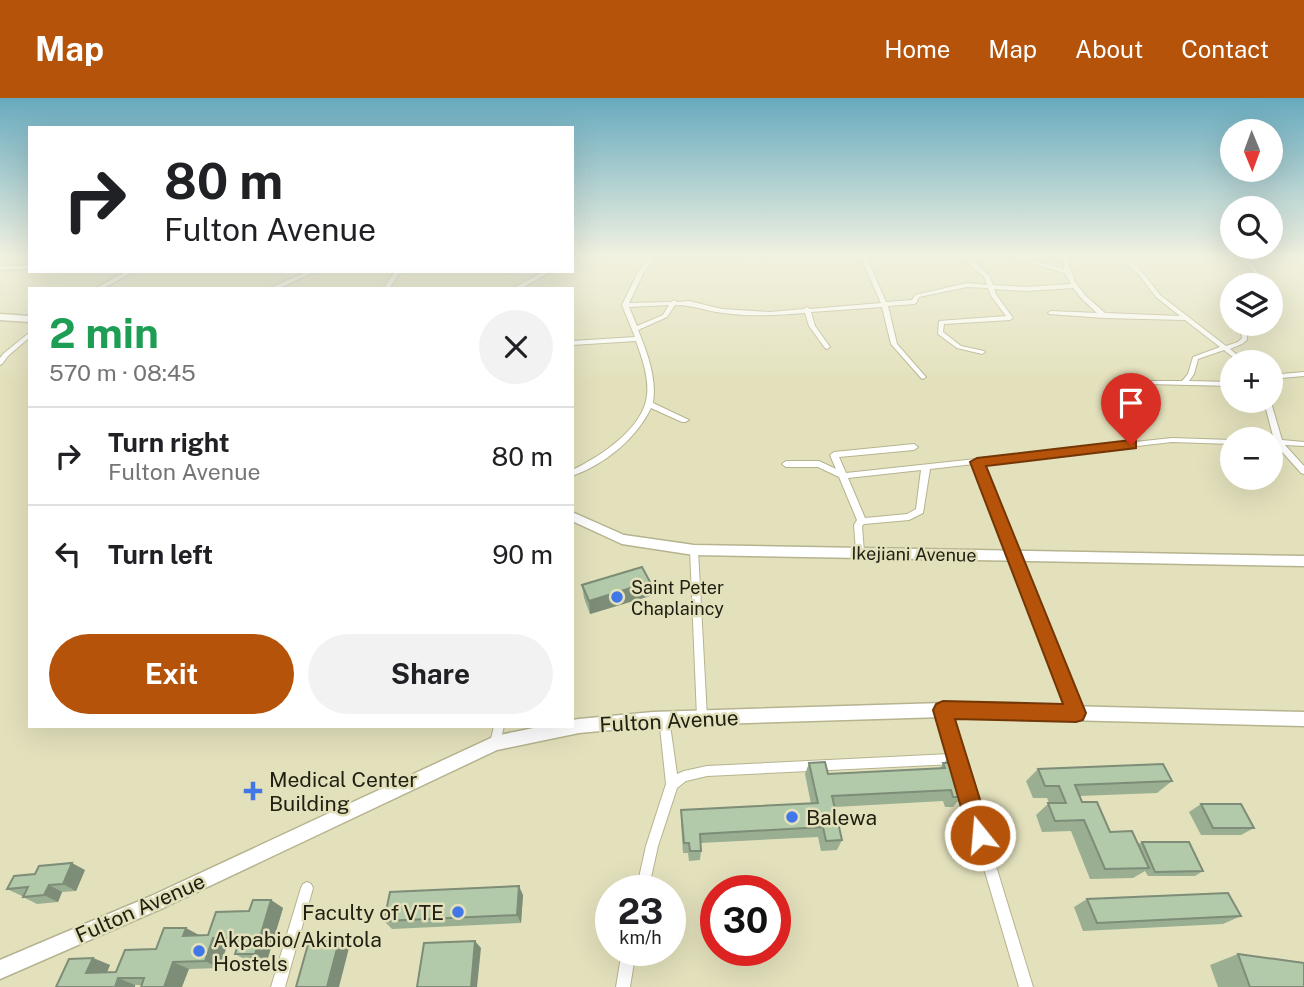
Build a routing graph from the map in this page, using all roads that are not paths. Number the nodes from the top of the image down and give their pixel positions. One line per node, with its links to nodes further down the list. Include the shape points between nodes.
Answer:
1 (628, 297): 8 (street)
2 (881, 297): 9 (street)
3 (916, 297): 9 (street, via 914,302)
4 (995, 297): 24 (street, via 1009,313 1008,320 956,320 939,326 948,342)
5 (1084, 297): 12 (street)
6 (1161, 297): 14 (street)
7 (674, 302): 8 (street); 10 (street, via 770,314); 16 (street, via 666,316)
8 (625, 304): 16 (street)
9 (884, 304): 10 (street); 29 (street, via 894,344)
10 (807, 309): 21 (street)
11 (1051, 313): 12 (street)
12 (1105, 316): 14 (street)
13 (0, 317): 15 (street)
14 (1185, 318): 22 (street)
15 (28, 319)
16 (634, 328): 19 (street)
17 (28, 336): 25 (street)
18 (1244, 336): 22 (street, via 1235,346)
19 (637, 340): 20 (street); 34 (street, via 647,368)
20 (574, 343)
21 (827, 347)
22 (1226, 347): 23 (street); 26 (street, via 1195,358)
23 (1229, 350)
24 (982, 352)
25 (0, 363)
26 (1191, 374): 31 (street); 32 (street)
27 (1304, 374): 28 (street)
28 (1283, 376)
29 (923, 377)
30 (1146, 382): 31 (street)
31 (1185, 382): 32 (street)
32 (1212, 384): 33 (street)
33 (1220, 384)
34 (649, 404): 35 (street); 44 (street, via 622,442 596,462)
35 (685, 420)
36 (1220, 442): 41 (street, via 1172,440)
37 (1283, 443): 38 (street)
38 (1304, 444)
39 (914, 447): 46 (street, via 834,455)
40 (1283, 451): 45 (street)
41 (977, 462): 43 (street); 51 (street)
42 (786, 464): 46 (street, via 818,464)
43 (926, 466): 46 (street); 48 (street, via 920,511)
44 (574, 471)
45 (1304, 471)
46 (844, 475): 48 (street)
47 (574, 517): 49 (street, Ikejiani Avenue, via 622,539)
48 (862, 521): 50 (street, via 858,525)
49 (694, 550): 50 (street, Ikejiani Avenue); 56 (street)
50 (860, 552): 51 (street, Ikejiani Avenue)
51 (1014, 556): 52 (street, Ikejiani Avenue); 54 (street)
52 (1304, 561)
53 (943, 710): 54 (street, Fulton Avenue); 56 (street, Fulton Avenue); 62 (street)
54 (1076, 713): 57 (street, Fulton Avenue)
55 (664, 718): 56 (street, Fulton Avenue); 58 (street, Fulton Avenue); 63 (street)
56 (702, 718)
57 (1304, 719)
58 (574, 727)
59 (499, 728): 61 (street)
60 (569, 728): 61 (street, Fulton Avenue)
61 (495, 743): 67 (street, Fulton Avenue, via 157,902)
62 (957, 759): 63 (street, via 697,772); 70 (street)
63 (672, 784): 64 (street)
64 (646, 875)
65 (307, 888): 68 (street)
66 (626, 966): 69 (street)
67 (0, 970)
68 (278, 987)
69 (623, 987)
70 (1026, 987)

